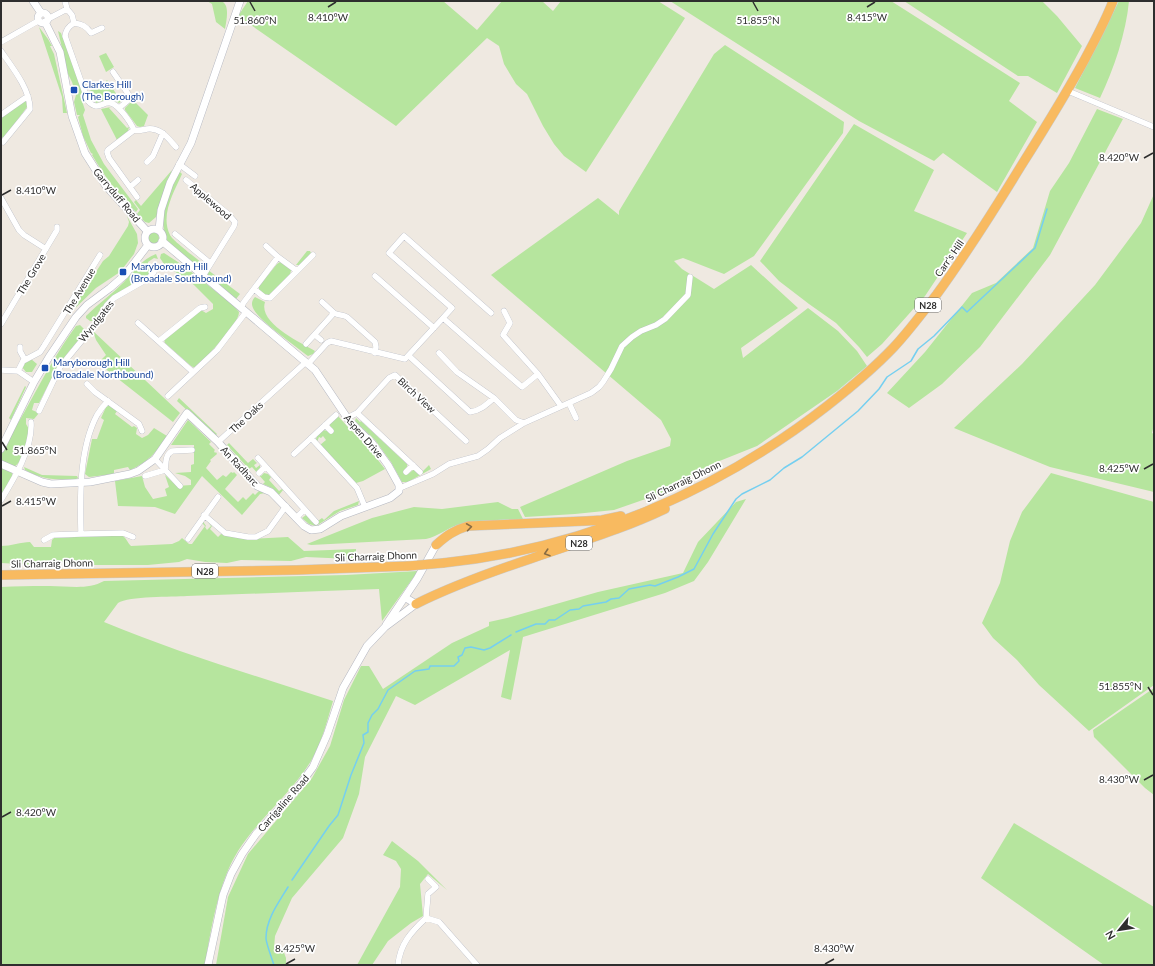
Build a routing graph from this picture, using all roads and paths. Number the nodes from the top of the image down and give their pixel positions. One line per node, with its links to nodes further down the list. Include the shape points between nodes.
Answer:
1 (33, 1): 6 (street, via 40,13 38,17)
2 (65, 1): 5 (street)
3 (240, 1): 22 (street, via 191,143)
4 (1113, 1): 12 (highway, Carr's Hill / N28, via 1106,21)
5 (67, 9): 6 (street); 7 (street)
6 (44, 21): 9 (street); 31 (street, Garryduff Road, via 60,52 72,116 84,153 106,186)
7 (74, 23): 8 (street, via 86,27 91,33); 14 (street, via 69,26 64,36 88,101 96,106 109,103)
8 (102, 28)
9 (1, 42)
10 (1, 51): 13 (street)
11 (113, 72): 14 (street, via 131,98)
12 (1068, 91): 16 (street); 99 (highway, Carr's Hill / N28, via 958,265 894,347 867,374 811,418 774,445)
13 (28, 96): 15 (street); 19 (street, via 30,109)
14 (119, 108): 17 (street)
15 (1, 116)
16 (1154, 127)
17 (134, 130): 18 (street, via 156,129); 26 (street, via 107,152)
18 (163, 133): 20 (street); 21 (street, via 153,156)
19 (3, 142)
20 (176, 147)
21 (147, 162)
22 (179, 164): 23 (street); 30 (street, via 165,196)
23 (195, 176)
24 (138, 180): 26 (street)
25 (186, 180): 40 (street, Applewood, via 235,222)
26 (130, 187): 27 (street)
27 (137, 197)
28 (1, 198): 36 (street, The Grove, via 24,235)
29 (57, 227): 36 (street, The Grove, via 58,230)
30 (159, 230): 31 (street, via 153,228); 33 (street, via 163,235)
31 (147, 231): 34 (street, via 145,239)
32 (175, 234): 40 (street)
33 (162, 241): 34 (street, via 156,247); 43 (street)
34 (148, 245): 71 (street, via 125,275 76,317)
35 (266, 246): 39 (street)
36 (46, 249): 55 (street, The Grove)
37 (100, 255): 65 (street, The Avenue, via 40,352)
38 (313, 255): 42 (street)
39 (278, 257): 42 (street); 46 (street)
40 (210, 263): 43 (street, Applewood)
41 (155, 266): 78 (street, Wyndgates, via 149,278 114,298 107,305 97,322 60,367)
42 (296, 272): 46 (street, via 270,298 264,297)
43 (202, 276): 49 (street)
44 (374, 276): 56 (street)
45 (690, 277): 76 (street, via 688,295 665,319 632,337 622,346 599,387)
46 (254, 289): 49 (street)
47 (322, 302): 51 (street)
48 (206, 307): 59 (street, via 200,308)
49 (243, 309): 66 (street); 69 (street, via 217,350)
50 (504, 311): 70 (street, via 510,323 503,335)
51 (334, 313): 57 (street); 62 (street, via 347,317 375,342)
52 (491, 313): 53 (street, via 404,236 389,253 452,308)
53 (444, 318): 56 (street); 70 (street, via 522,387)
54 (138, 323): 59 (street)
55 (1, 324)
56 (434, 328): 64 (street)
57 (315, 335): 58 (street); 60 (street)
58 (321, 340)
59 (159, 341): 69 (street)
60 (306, 344)
61 (20, 347): 65 (street)
62 (375, 353): 64 (street, via 403,360); 66 (street, The Oaks, via 331,341)
63 (439, 353): 74 (street, via 457,372)
64 (409, 356): 74 (street, via 470,412 482,408)
65 (25, 360): 68 (street)
66 (307, 363): 79 (street, via 322,378); 90 (street, The Oaks)
67 (1, 370): 68 (street)
68 (18, 371): 71 (street)
69 (193, 372): 73 (street)
70 (538, 374): 77 (street)
71 (34, 382): 91 (street)
72 (87, 384): 75 (street)
73 (168, 396)
74 (494, 398): 84 (street, via 516,420)
75 (108, 401): 86 (street, via 139,424); 106 (street, via 97,414 91,428)
76 (569, 403): 77 (street); 82 (street)
77 (561, 406): 84 (street)
78 (39, 411)
79 (339, 413): 81 (street, Aspen Drive); 85 (street, Aspen Drive)
80 (357, 413): 81 (street, Birch View); 88 (street, Birch View, via 389,378 395,375 464,439); 97 (street)
81 (347, 418): 108 (street, Aspen Drive, via 388,465)
82 (576, 418)
83 (31, 422): 101 (street, via 32,431 27,449)
84 (524, 422): 108 (street, via 478,456 449,464)
85 (325, 425): 87 (street); 89 (street, Aspen Drive)
86 (142, 431)
87 (331, 431)
88 (467, 431)
89 (311, 438): 93 (street, Aspen Drive); 112 (street, via 357,488)
90 (218, 442): 95 (street, via 187,413); 111 (street, An Radharc, via 257,486 271,492)
91 (1, 449)
92 (192, 450): 100 (street, via 169,452)
93 (294, 454)
94 (258, 458): 98 (street)
95 (155, 459): 100 (street); 106 (street, via 130,474)
96 (1, 464): 101 (street)
97 (413, 465): 102 (street); 103 (street)
98 (265, 467): 104 (street); 113 (street)
99 (734, 468): 121 (highway, N28, one-way to 99, via 445,536 468,526 618,517 719,472); 122 (highway, Sli Charraig Dhonn / N28, bridge, via 670,501 585,534 478,560 408,566 297,570); 124 (highway, N28, one-way to 124, via 694,495 652,515 614,531 529,559)
100 (164, 470): 105 (street); 107 (street)
101 (17, 471): 106 (street, via 51,484); 110 (street)
102 (406, 472)
103 (420, 472)
104 (259, 473)
105 (145, 476)
106 (81, 483): 117 (street)
107 (180, 486)
108 (400, 488): 112 (street, via 390,498)
109 (218, 497): 114 (street)
110 (1, 500)
111 (286, 506): 114 (street, via 268,531 256,537 225,533); 115 (street)
112 (365, 507): 115 (street, via 341,516 317,530 306,528)
113 (304, 510): 115 (street); 116 (street)
114 (204, 515): 119 (street)
115 (296, 518)
116 (316, 522)
117 (81, 534): 118 (street, via 123,533); 120 (street, via 52,535)
118 (133, 537)
119 (188, 539)
120 (44, 540)
121 (436, 545): 123 (street, Carrigaline Road)
122 (1, 575)
123 (406, 598): 124 (street); 125 (street, Carrigaline Road)
124 (416, 604): 125 (street, Carrigaline Road)
125 (385, 627): 128 (street, Carrigaline Road, via 367,646 344,684 313,767 256,834 237,863 223,895)
126 (428, 879): 127 (street, via 436,887 428,894)
127 (426, 918): 129 (street, via 405,941); 130 (street, via 439,922)
128 (208, 965)
129 (398, 965)
130 (477, 965)

